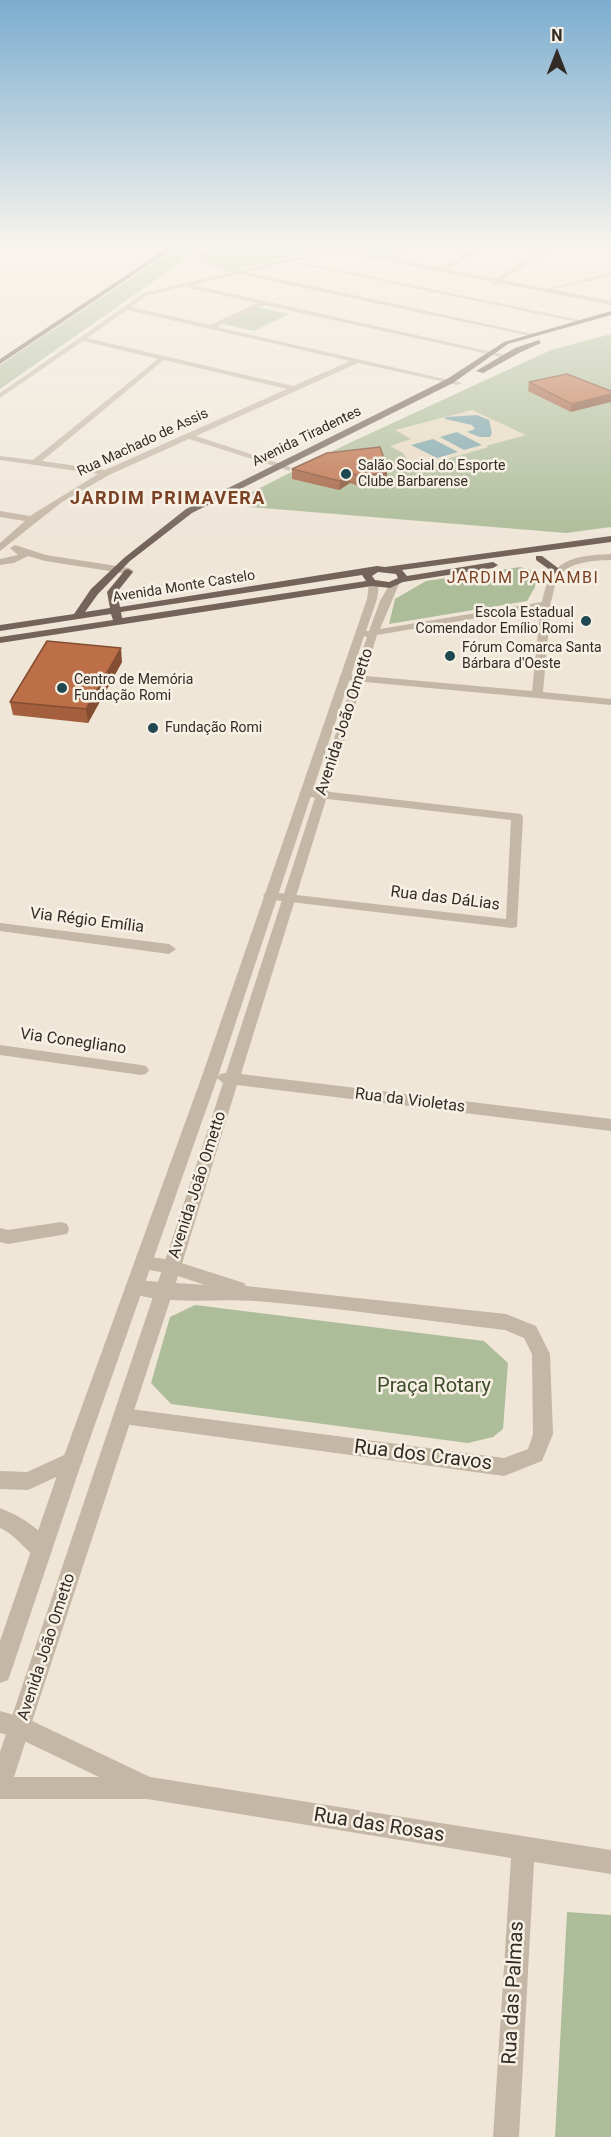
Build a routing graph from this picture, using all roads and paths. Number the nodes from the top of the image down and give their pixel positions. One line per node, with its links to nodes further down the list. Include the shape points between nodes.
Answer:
1 (24, 346): 12 (main road)
2 (72, 346): 15 (street)
3 (111, 346): 10 (street)
4 (297, 346): 11 (street)
5 (458, 346): 8 (street)
6 (502, 346): 8 (main road, Avenida Tiradentes)
7 (532, 346): 9 (main road, Avenida Tiradentes)
8 (490, 353): 9 (street); 13 (main road, Avenida Tiradentes)
9 (506, 356): 13 (main road, Avenida Tiradentes)
10 (163, 358): 14 (street); 18 (street)
11 (358, 360): 13 (street); 14 (street, Rua Machado de Assis)
12 (0, 362)
13 (454, 382): 19 (main road, Avenida Tiradentes)
14 (294, 389): 16 (street, Rua Machado de Assis)
15 (0, 396)
16 (189, 436): 19 (street); 20 (street, Rua Machado de Assis)
17 (0, 458): 18 (street)
18 (35, 463): 20 (street)
19 (282, 468): 32 (main road, Avenida Tiradentes, via 178,517); 33 (main road, Avenida Tiradentes, via 188,519)
20 (106, 473): 22 (street, Rua Machado de Assis)
21 (0, 514): 22 (street)
22 (32, 519): 23 (street, Rua Machado de Assis)
23 (14, 535): 26 (street, Rua Machado de Assis); 27 (street)
24 (611, 539): 31 (main road)
25 (611, 547): 29 (main road)
26 (0, 549): 27 (street)
27 (19, 552): 30 (street); 32 (street)
28 (611, 556): 35 (street, via 576,562)
29 (539, 558): 35 (main road); 36 (main road)
30 (0, 562)
31 (389, 569): 34 (main road, Avenida Monte Castelo); 36 (main road, via 399,572 402,578)
32 (117, 570): 33 (street); 38 (main road, Avenida Tiradentes)
33 (129, 571): 40 (main road, Avenida Tiradentes, via 112,592)
34 (372, 571): 37 (main road, via 366,578); 40 (main road, Avenida Monte Castelo)
35 (557, 571): 39 (street)
36 (398, 582): 37 (main road, Avenida Monte Castelo); 44 (street, Avenida João Ometto, via 385,601)
37 (373, 584): 40 (main road, Avenida Monte Castelo); 45 (street, Avenida João Ometto, via 372,599)
38 (89, 599): 41 (main road); 42 (main road, Avenida Tiradentes)
39 (546, 604): 44 (street); 48 (street)
40 (117, 617): 42 (main road, Avenida Monte Castelo)
41 (47, 622): 42 (main road, Avenida Monte Castelo); 43 (main road, Avenida Monte Castelo)
42 (79, 622): 46 (main road, Avenida Monte Castelo)
43 (0, 628)
44 (373, 633): 45 (street); 47 (street, Avenida João Ometto)
45 (358, 635): 47 (street, Avenida João Ometto)
46 (0, 640)
47 (351, 678): 48 (street); 50 (street, Avenida João Ometto)
48 (537, 695): 49 (street)
49 (611, 702)
50 (313, 794): 51 (street, Avenida João Ometto); 52 (street, Avenida João Ometto); 52 (street, Rua das DáLias, via 517,817 512,924)
51 (270, 896): 52 (street, Rua das DáLias); 57 (street, Avenida João Ometto)
52 (290, 898): 58 (street, Avenida João Ometto)
53 (0, 927): 54 (street, Via Régio Emília)
54 (169, 949)
55 (0, 1050): 56 (street, Via Conegliano)
56 (141, 1070)
57 (210, 1077): 58 (street, Rua da Violetas); 62 (street, Avenida João Ometto)
58 (232, 1079): 59 (street, Rua da Violetas); 63 (street, Avenida João Ometto)
59 (611, 1125)
60 (61, 1229): 61 (street)
61 (0, 1235)
62 (143, 1263): 63 (street, Rua dos Cravos); 64 (street, Avenida João Ometto)
63 (172, 1267): 65 (street, Avenida João Ometto); 66 (street, Rua dos Cravos)
64 (134, 1287): 65 (street, Rua dos Cravos); 68 (street, Avenida João Ometto)
65 (164, 1291): 66 (street, Rua dos Cravos); 67 (street, Avenida João Ometto)
66 (255, 1294): 67 (street, Rua dos Cravos, via 506,1322 530,1332 541,1354 543,1434 535,1455 504,1467)
67 (123, 1417): 73 (street, Avenida João Ometto)
68 (73, 1460): 69 (street, via 28,1481); 71 (street, Avenida João Ometto)
69 (0, 1480)
70 (0, 1518): 71 (street, via 20,1527)
71 (42, 1550): 72 (street, Avenida João Ometto)
72 (0, 1672)
73 (10, 1724): 74 (street, Avenida João Ometto); 75 (street, Rua das Rosas)
74 (0, 1787): 75 (street, Rua das Rosas)
75 (147, 1788): 76 (street, Rua das Rosas)
76 (523, 1849): 77 (street, Rua das Rosas); 78 (street, Rua das Palmas)
77 (611, 1862)
78 (506, 2137)

